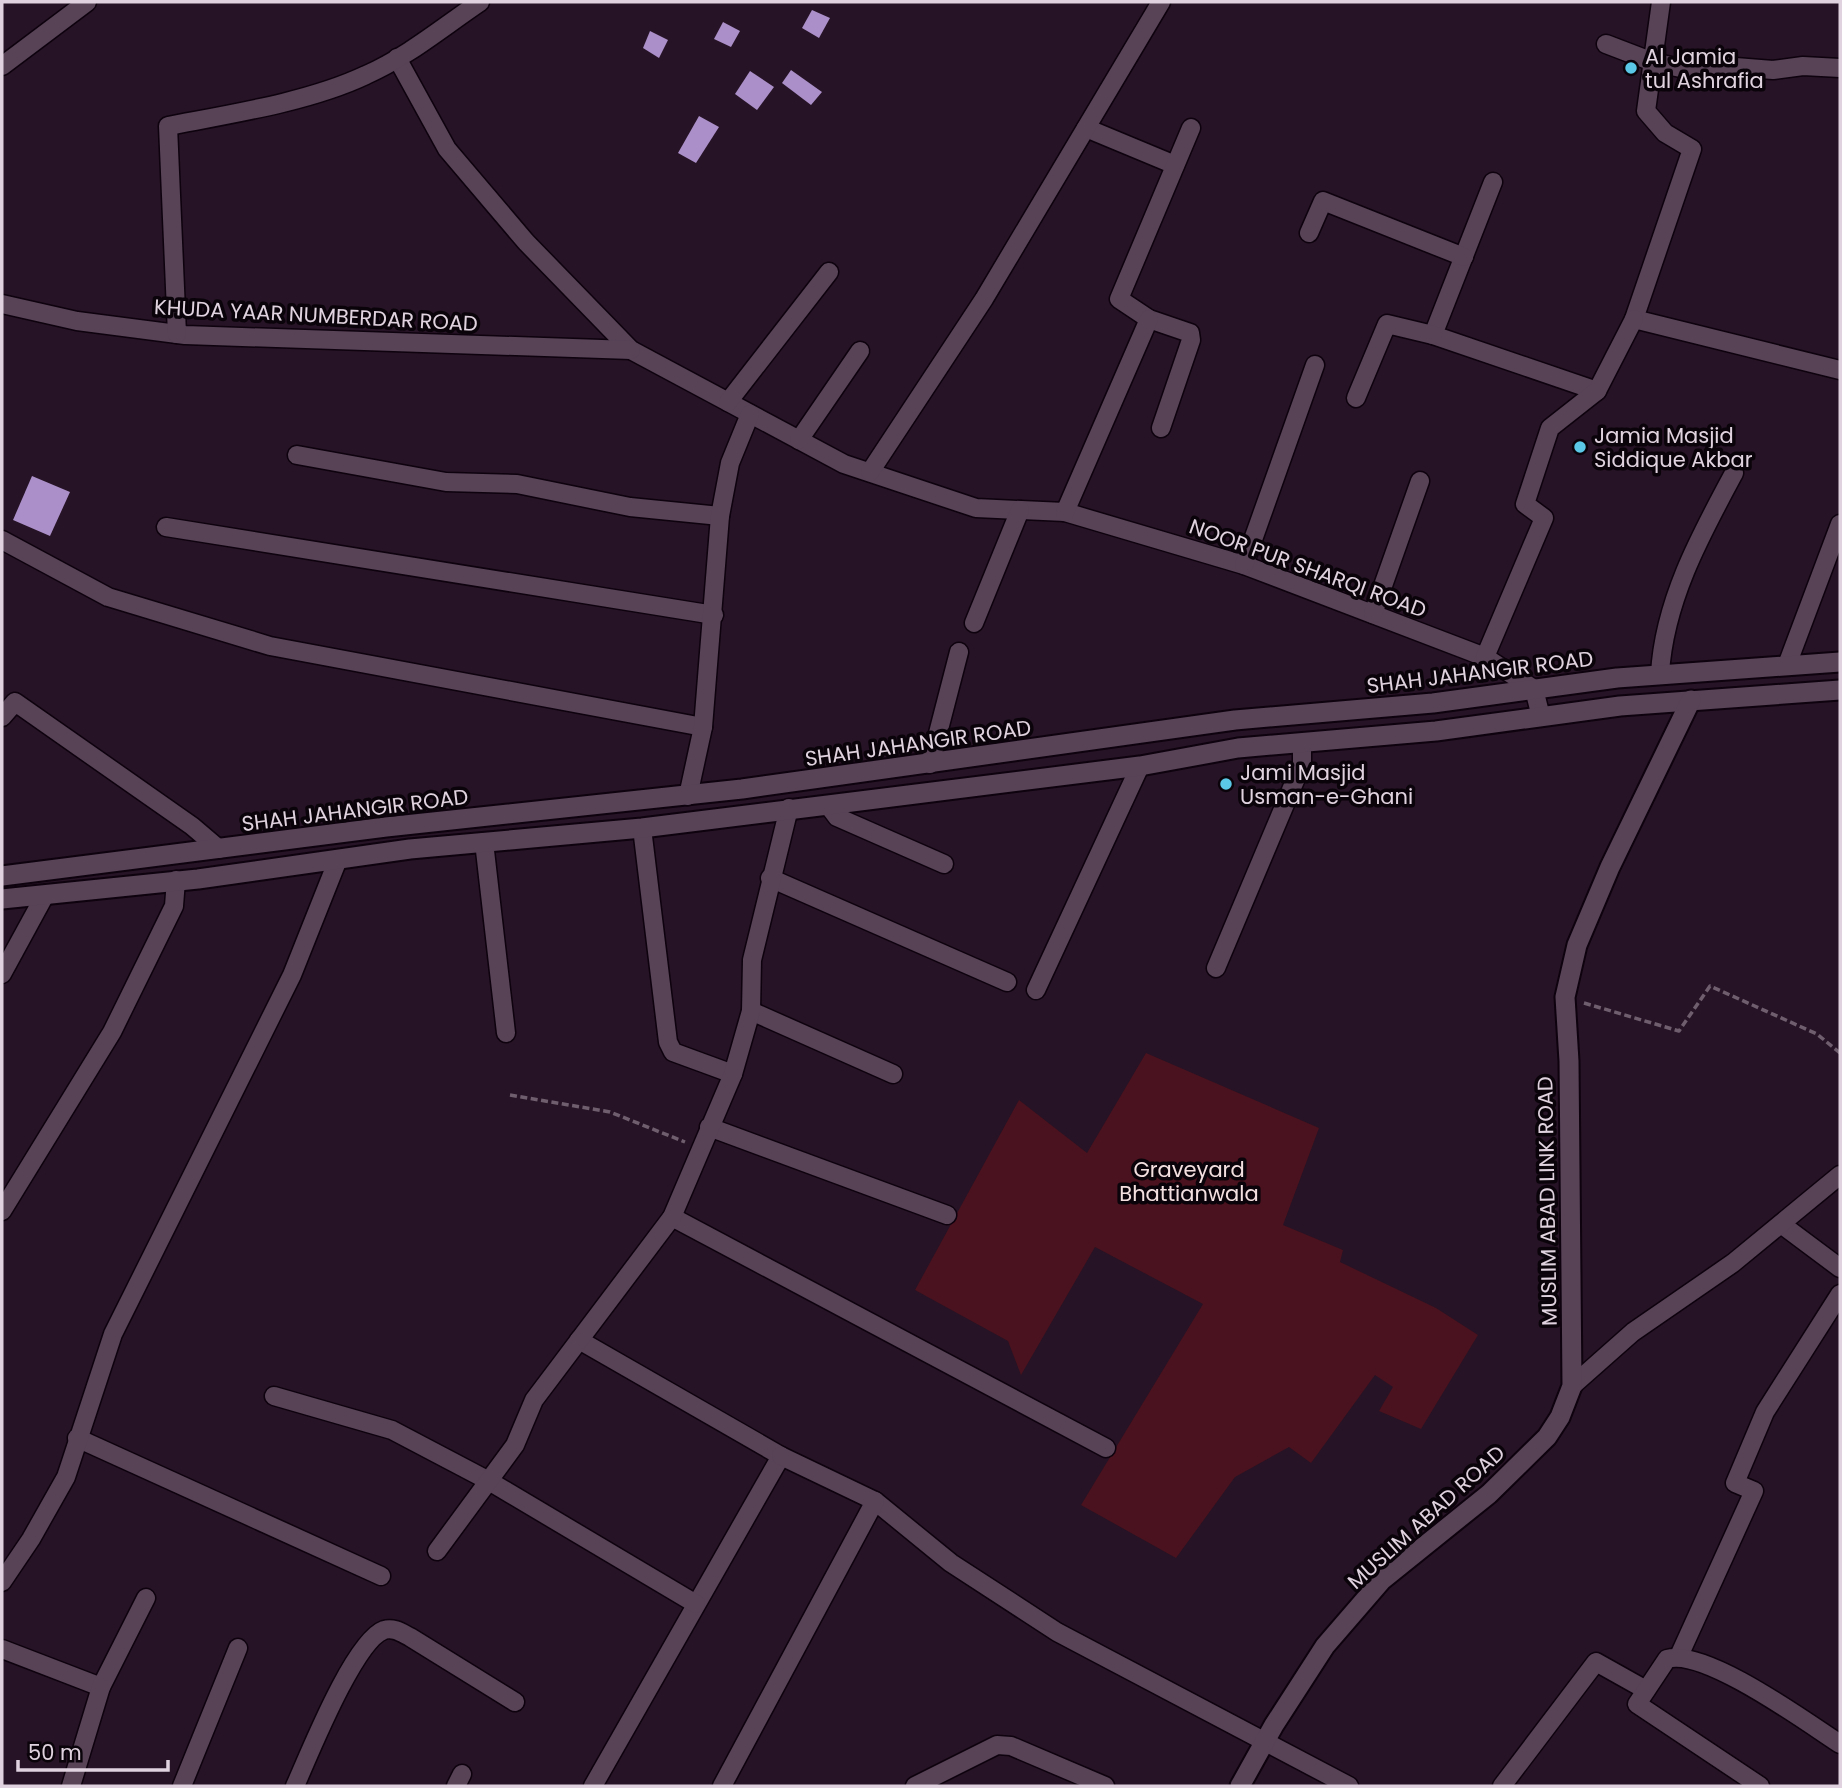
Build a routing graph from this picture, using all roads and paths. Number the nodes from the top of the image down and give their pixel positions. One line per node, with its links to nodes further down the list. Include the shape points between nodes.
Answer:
1 (86, 2): 8 (street)
2 (480, 2): 6 (street)
3 (1161, 2): 10 (street)
4 (1661, 2): 7 (street)
5 (1606, 44): 7 (street)
6 (397, 58): 20 (street, via 365,76 263,108 168,126); 22 (street, via 447,149 526,242)
7 (1653, 62): 9 (street, via 1685,69); 19 (street, via 1646,111 1665,133 1692,149)
8 (2, 66)
9 (1840, 68)
10 (1086, 128): 12 (street); 33 (street, via 984,299)
11 (1191, 128): 12 (street)
12 (1175, 165): 18 (street, via 1119,299)
13 (1493, 183): 15 (street)
14 (1309, 233): 15 (street, via 1323,201)
15 (1464, 257): 21 (street)
16 (829, 272): 28 (street)
17 (2, 304): 20 (street, KHUDA YAAR NUMBERDAR ROAD, via 77,321)
18 (1149, 319): 30 (street, via 1184,330 1191,340); 37 (street)
19 (1634, 319): 25 (street); 26 (street)
20 (177, 334): 22 (street, KHUDA YAAR NUMBERDAR ROAD)
21 (1433, 335): 26 (street); 27 (street, via 1387,324)
22 (631, 350): 28 (street, NOOR PUR SHARQI ROAD)
23 (860, 351): 31 (street)
24 (1315, 365): 42 (street)
25 (1840, 370)
26 (1597, 391): 47 (street, via 1550,428 1525,504 1544,518)
27 (1356, 398)
28 (728, 402): 29 (street, NOOR PUR SHARQI ROAD)
29 (750, 414): 31 (street, NOOR PUR SHARQI ROAD); 38 (street, via 730,463)
30 (1161, 428)
31 (800, 440): 33 (street, NOOR PUR SHARQI ROAD, via 844,464)
32 (297, 455): 38 (street, via 446,482 517,484 630,507)
33 (870, 472): 36 (street, NOOR PUR SHARQI ROAD, via 976,508)
34 (1734, 473): 50 (street, via 1677,590 1662,641)
35 (1420, 481): 43 (street)
36 (1020, 510): 37 (street, NOOR PUR SHARQI ROAD); 45 (street)
37 (1065, 512): 42 (street, NOOR PUR SHARQI ROAD)
38 (720, 516): 44 (street)
39 (1840, 524): 49 (street)
40 (166, 527): 44 (street)
41 (2, 540): 57 (street, via 108,597 270,646)
42 (1244, 565): 43 (street, NOOR PUR SHARQI ROAD)
43 (1373, 614): 47 (street, NOOR PUR SHARQI ROAD)
44 (714, 615): 57 (street)
45 (974, 624)
46 (959, 652): 59 (street)
47 (1485, 657): 51 (street, NOOR PUR SHARQI ROAD)
48 (1840, 662): 49 (street, SHAH JAHANGIR ROAD)
49 (1787, 664): 50 (street, SHAH JAHANGIR ROAD)
50 (1660, 674): 51 (street, SHAH JAHANGIR ROAD)
51 (1534, 689): 56 (street); 59 (street, SHAH JAHANGIR ROAD, via 1433,703 1235,720)
52 (1840, 690): 54 (street)
53 (8, 697): 55 (street); 66 (street)
54 (1690, 700): 56 (street); 78 (street, MUSLIM ABAD LINK ROAD, via 1577,945)
55 (2, 717)
56 (1541, 717): 58 (street)
57 (703, 727): 61 (street)
58 (1302, 743): 60 (street, via 1238,748); 74 (street, via 1302,764)
59 (930, 764): 61 (street, SHAH JAHANGIR ROAD)
60 (1140, 766): 62 (street); 77 (street)
61 (688, 796): 66 (street, SHAH JAHANGIR ROAD)
62 (828, 805): 63 (street); 68 (street, via 836,817)
63 (789, 807): 64 (street); 70 (street)
64 (642, 828): 65 (street); 82 (street, via 668,1042 673,1052)
65 (484, 842): 67 (street); 80 (street)
66 (219, 849): 69 (street, SHAH JAHANGIR ROAD)
67 (337, 862): 71 (street); 97 (street, via 292,975 113,1334)
68 (944, 864)
69 (2, 876)
70 (770, 877): 76 (street); 79 (street, via 752,960)
71 (176, 880): 72 (street); 88 (street, via 174,906 112,1032)
72 (45, 895): 73 (street); 75 (street)
73 (2, 899)
74 (1216, 968)
75 (2, 974)
76 (1007, 982)
77 (1036, 990)
78 (1565, 997): 81 (path, via 1679,1031 1710,986 1817,1034); 95 (street, MUSLIM ABAD LINK ROAD)
79 (751, 1012): 82 (street); 83 (street)
80 (506, 1033)
81 (1840, 1054)
82 (733, 1074): 85 (street)
83 (893, 1074)
84 (510, 1095): 86 (path, via 610,1112)
85 (709, 1128): 86 (street); 89 (street)
86 (701, 1148): 90 (street)
87 (1840, 1175): 91 (street)
88 (2, 1211)
89 (947, 1215)
90 (672, 1217): 94 (street); 98 (street)
91 (1781, 1224): 92 (street); 95 (street, via 1633,1332)
92 (1840, 1268)
93 (1840, 1294): 109 (street, via 1765,1412 1735,1483 1754,1491)
94 (579, 1340): 99 (street); 100 (street, via 534,1400 515,1445)
95 (1572, 1386): 113 (street, MUSLIM ABAD ROAD, via 1547,1437 1489,1494 1382,1580 1325,1646)
96 (274, 1396): 100 (street, via 392,1430)
97 (77, 1438): 103 (street); 104 (street, via 66,1477)
98 (1106, 1448)
99 (781, 1457): 101 (street); 106 (street)
100 (489, 1481): 102 (street); 106 (street)
101 (875, 1501): 113 (street, via 951,1563 1057,1632); 119 (street)
102 (437, 1551)
103 (381, 1576)
104 (2, 1582)
105 (146, 1598): 110 (street)
106 (696, 1604): 118 (street)
107 (2, 1648): 110 (street)
108 (238, 1648): 116 (street)
109 (1679, 1656): 111 (street, via 1667,1659); 114 (street, via 1753,1689)
110 (101, 1686): 115 (street)
111 (1646, 1690): 124 (street, via 1596,1662); 125 (street, via 1637,1704)
112 (515, 1702): 117 (street, via 410,1637 385,1630 372,1639 339,1688)
113 (1265, 1742): 122 (street, MUSLIM ABAD ROAD); 123 (street)
114 (1840, 1744)
115 (71, 1786)
116 (182, 1786)
117 (295, 1786)
118 (593, 1786)
119 (722, 1786)
120 (915, 1786): 121 (street, via 997,1745 1011,1746)
121 (1105, 1786)
122 (1240, 1786)
123 (1349, 1786)
124 (1502, 1786)
125 (1760, 1786)

